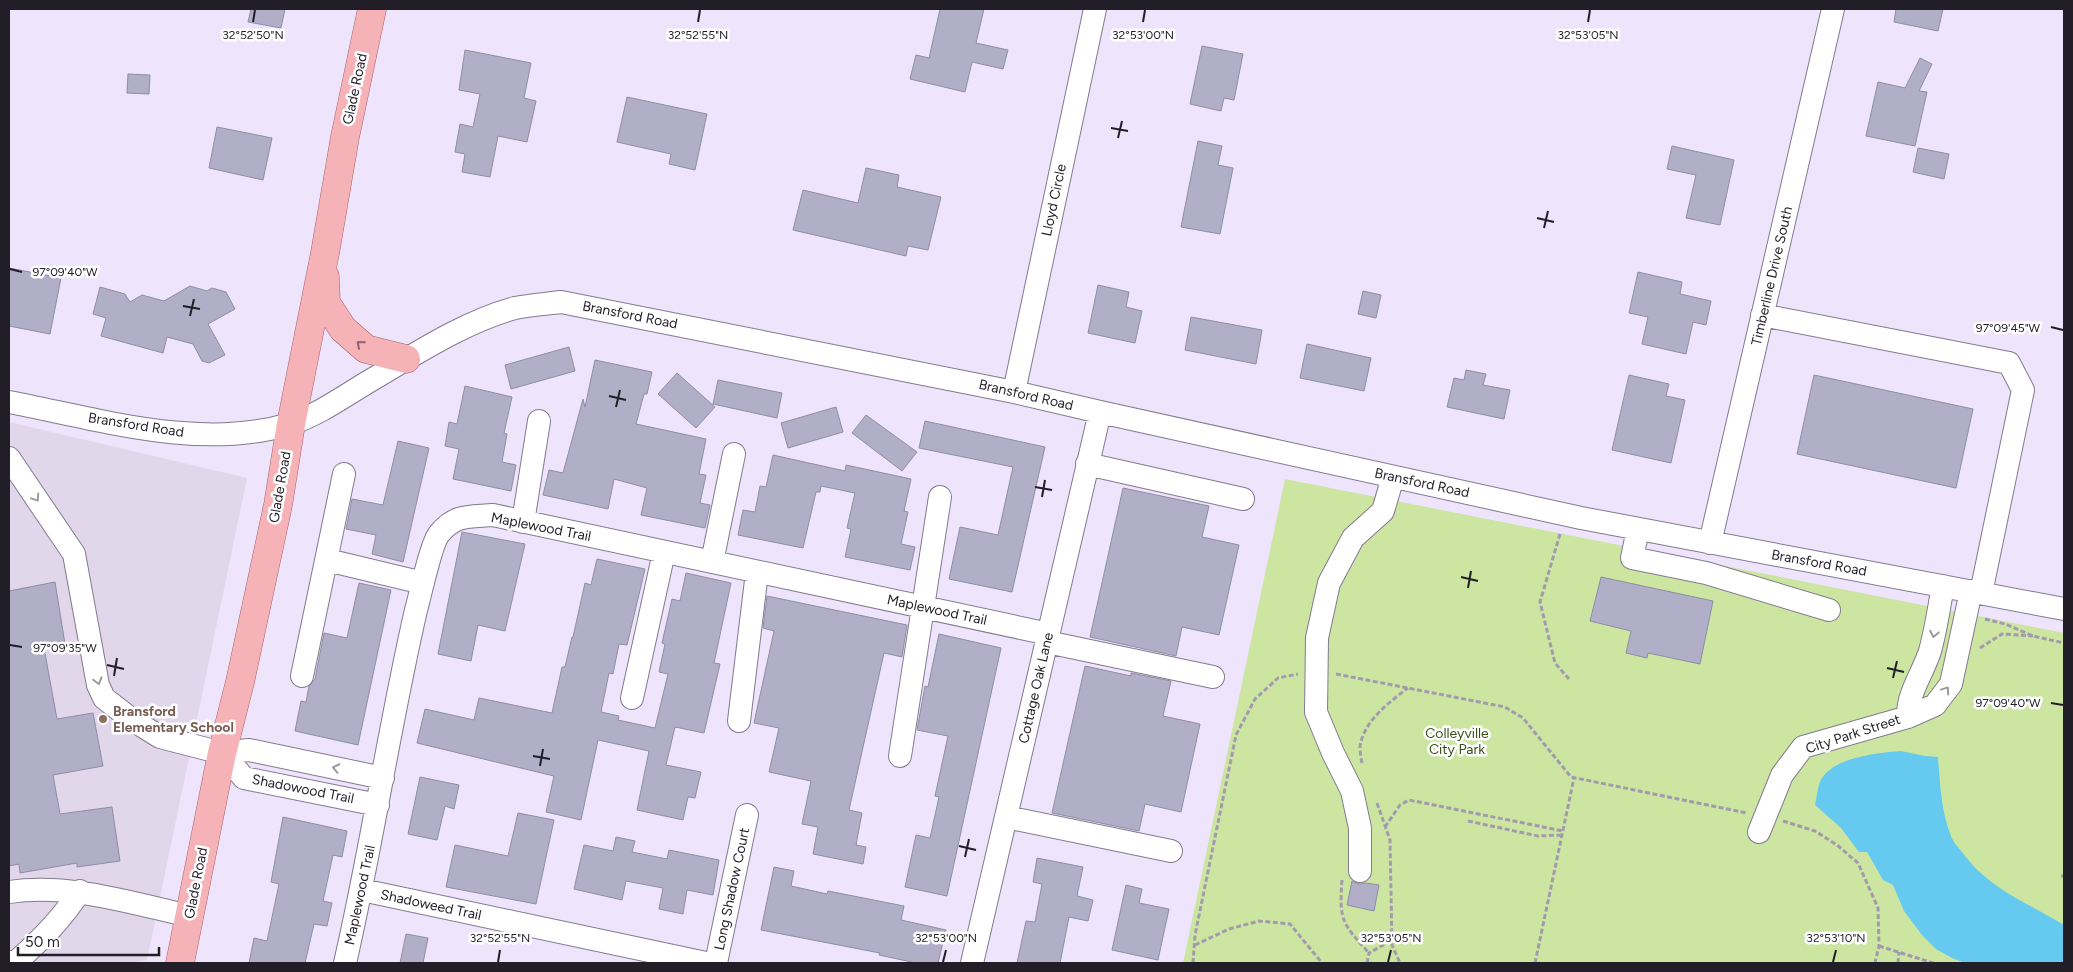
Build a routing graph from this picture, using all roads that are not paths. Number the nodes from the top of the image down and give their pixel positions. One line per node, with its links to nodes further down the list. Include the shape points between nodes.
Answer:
1 (372, 9): 4 (main road, Glade Road)
2 (1095, 9): 7 (street, Lloyd Circle)
3 (1833, 9): 5 (street, Timberline Drive South)
4 (325, 254): 6 (main road, one-way to 4, via 366,349 343,329 326,303); 11 (main road, Glade Road)
5 (1762, 316): 21 (street, Timberline Drive South); 29 (street, City Park Street, via 2009,363 2024,390)
6 (406, 359): 7 (street, Bransford Road, via 489,317 516,308 560,302); 11 (street, Bransford Road)
7 (1014, 392): 9 (street, Bransford Road)
8 (9, 402): 11 (street, Bransford Road, via 168,433 217,435)
9 (1100, 412): 14 (street, Cottage Oak Lane); 16 (street, Bransford Road)
10 (539, 421): 19 (street)
11 (291, 424): 39 (main road, Glade Road, via 276,514)
12 (734, 454): 24 (street)
13 (9, 458): 39 (street, one-way to 39, via 74,554 98,685 104,698 160,737)
14 (1087, 464): 18 (street); 33 (street, Cottage Oak Lane)
15 (344, 474): 23 (street)
16 (1393, 477): 20 (street, Bransford Road); 47 (street, via 1383,511 1353,538 1329,583 1317,638 1316,712 1352,791 1360,828)
17 (940, 497): 30 (street)
18 (1243, 499)
19 (523, 522): 22 (street, Maplewood Trail); 27 (street, Maplewood Trail, via 493,515 459,518 451,522 437,536)
20 (1638, 529): 21 (street, Bransford Road); 25 (street, via 1632,558)
21 (1702, 541): 25 (street, Timberline Drive South); 28 (street, Bransford Road)
22 (664, 552): 24 (street, Maplewood Trail); 36 (street)
23 (327, 560): 27 (street); 34 (street)
24 (712, 562): 26 (street, Maplewood Trail)
25 (1689, 569): 32 (street)
26 (757, 572): 30 (street, Maplewood Trail); 38 (street)
27 (423, 583): 41 (street, Maplewood Trail)
28 (1942, 586): 29 (street, Bransford Road); 37 (street, City Park Street, one-way to 37, via 1931,648 1907,703)
29 (1976, 592): 31 (street, Bransford Road); 37 (street, City Park Street, one-way to 29, via 1935,705 1951,684 1966,615)
30 (923, 607): 33 (street, Maplewood Trail); 40 (street)
31 (2064, 609)
32 (1829, 610)
33 (1048, 638): 35 (street, Maplewood Trail); 44 (street, Cottage Oak Lane)
34 (302, 676)
35 (1213, 676)
36 (632, 698)
37 (1908, 717): 45 (street, City Park Street, via 1803,747 1782,775)
38 (739, 721)
39 (222, 753): 41 (street, Shadowood Trail, one-way to 39, via 249,750); 42 (street, Shadowood Trail, via 244,778); 51 (main road, Glade Road)
40 (900, 756)
41 (383, 778): 42 (street, Maplewood Trail)
42 (378, 805): 48 (street, Maplewood Trail)
43 (747, 815): 56 (street, Long Shadow Court)
44 (1006, 817): 46 (street); 57 (street, Cottage Oak Lane)
45 (1767, 822)
46 (1171, 851)
47 (1360, 871)
48 (362, 890): 54 (street, Maplewood Trail); 55 (street, Shadoweed Trail)
49 (9, 892): 50 (street)
50 (80, 892): 51 (street); 52 (street, via 40,941 16,962)
51 (190, 916): 53 (main road, Glade Road)
52 (9, 962)
53 (180, 963)
54 (345, 963)
55 (706, 963)
56 (716, 963)
57 (972, 963)

